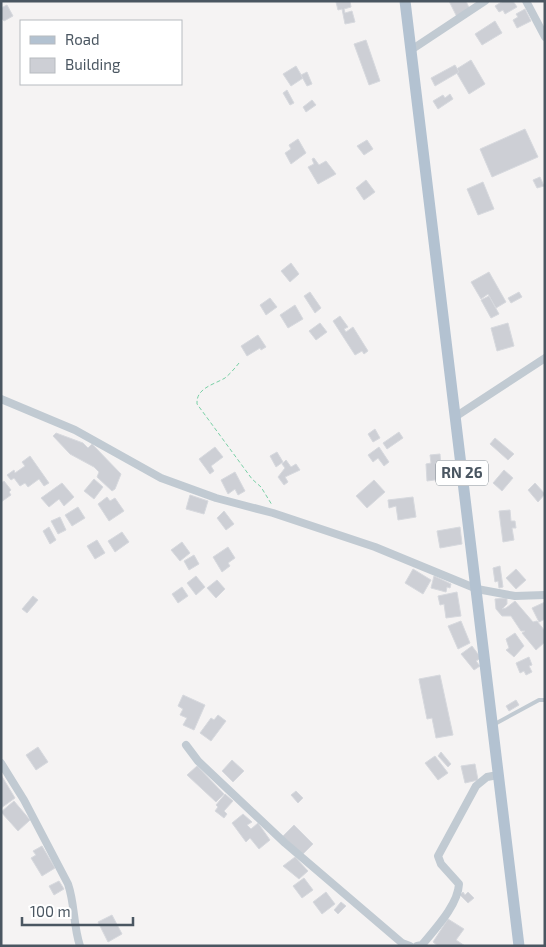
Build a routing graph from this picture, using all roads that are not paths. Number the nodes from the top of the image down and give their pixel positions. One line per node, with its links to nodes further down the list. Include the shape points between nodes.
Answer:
1 (405, 1): 5 (main road, RN 26)
2 (485, 1): 5 (street)
3 (526, 1): 4 (street)
4 (545, 37)
5 (411, 50): 8 (main road, RN 26)
6 (545, 358): 8 (street)
7 (1, 399): 9 (street, via 76,430 161,478 375,547)
8 (455, 417): 9 (main road, RN 26)
9 (477, 589): 10 (street, via 515,596); 12 (main road, RN 26)
10 (545, 596)
11 (545, 700): 12 (lane, via 539,700)
12 (493, 725): 15 (main road, RN 26)
13 (186, 745): 17 (street, via 198,761 285,843 402,943)
14 (1, 763): 16 (street, via 68,884 73,896)
15 (498, 775): 18 (street, via 487,777 476,786 438,856 459,884 458,892 435,928 422,945); 19 (main road, RN 26)
16 (80, 946)
17 (410, 946)
18 (417, 946)
19 (519, 946)

